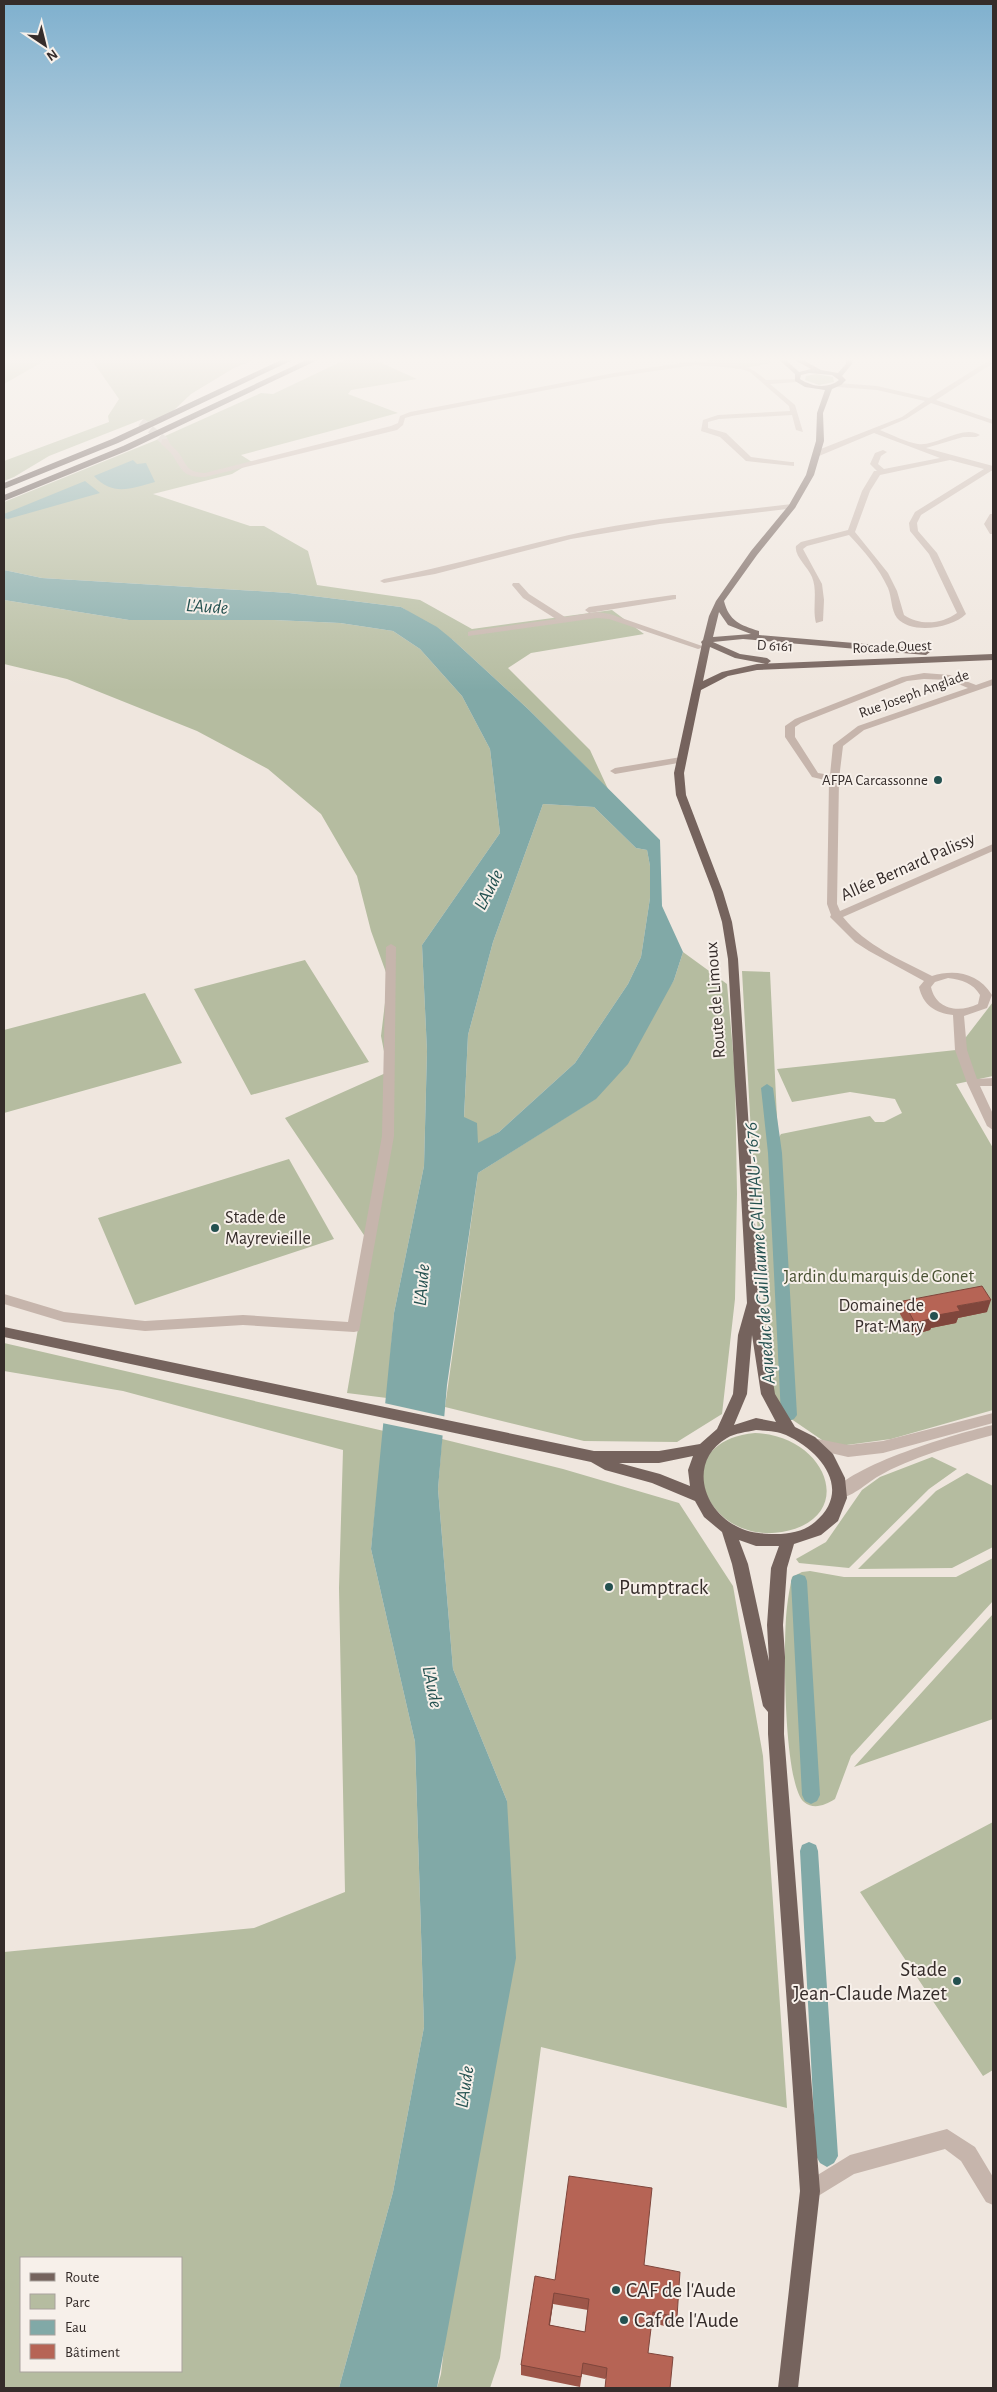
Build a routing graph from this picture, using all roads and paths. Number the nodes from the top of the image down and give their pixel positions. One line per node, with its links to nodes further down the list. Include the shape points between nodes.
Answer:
1 (49, 468): 10 (highway)
2 (78, 468): 11 (highway)
3 (184, 468): 4 (street, via 192,476)
4 (235, 468)
5 (813, 468): 12 (main road)
6 (878, 468): 9 (street)
7 (899, 468): 9 (street)
8 (991, 469): 14 (street, via 918,514 913,523 914,531 933,553 962,614 956,619 930,625 902,617 884,573)
9 (882, 471): 14 (street, via 872,480)
10 (4, 486)
11 (4, 498)
12 (792, 506): 16 (street, via 571,537 435,572); 19 (main road)
13 (993, 516): 15 (street, via 988,524)
14 (851, 532): 21 (street, via 804,544 800,548 816,573)
15 (993, 532)
16 (384, 581)
17 (516, 585): 20 (street, via 526,596)
18 (673, 597): 20 (street)
19 (720, 601): 23 (main road, Rocade Ouest / D 6161, via 722,615 731,623 756,633); 24 (main road)
20 (560, 617): 22 (street); 24 (street, via 610,617)
21 (819, 621)
22 (471, 634)
23 (793, 640): 24 (main road, Rocade Ouest / D 6161, via 743,636 718,638); 25 (main road, Rocade Ouest / D 6161, via 918,652)
24 (703, 644): 27 (main road, D 6161 / D 6161, via 751,659); 31 (main road); 32 (main road, via 689,690)
25 (993, 653)
26 (993, 657): 27 (main road, Rocade Ouest)
27 (846, 662): 28 (main road, Rocade Ouest / D 6161)
28 (792, 664): 31 (main road, D 6161 / D 6161, via 724,674)
29 (993, 682): 30 (street, Rue Joseph Anglade)
30 (975, 688): 35 (street, Rue Joseph Anglade, via 861,728 848,736 838,745); 35 (street, via 953,676 918,676 790,726 790,737 815,775)
31 (696, 689): 32 (main road)
32 (691, 705): 33 (main road, Route de Limoux)
33 (681, 760): 34 (street); 46 (main road, Route de Limoux, via 678,773 681,795 728,922 733,959)
34 (615, 771)
35 (834, 779): 37 (street, Rue Joseph Anglade, via 832,904)
36 (993, 847): 37 (street, Allée Bernard Palissy)
37 (835, 917): 39 (street, via 857,939)
38 (391, 947): 45 (street, via 388,1136 354,1327 244,1320 145,1326 64,1317)
39 (931, 980): 40 (street, via 948,975 959,976); 41 (street, via 925,987 930,1002)
40 (988, 987): 41 (street, via 983,1006)
41 (958, 1013): 43 (street, via 961,1050)
42 (993, 1082): 43 (street)
43 (973, 1083): 44 (street)
44 (993, 1126)
45 (4, 1299)
46 (753, 1301): 49 (main road, via 768,1394); 51 (main road, via 745,1335 740,1394)
47 (4, 1332): 54 (main road)
48 (993, 1418): 52 (street, via 882,1447 848,1451)
49 (789, 1430): 51 (main road, via 756,1424); 52 (main road)
50 (993, 1430): 55 (street, via 894,1460)
51 (723, 1433): 53 (main road)
52 (818, 1445): 55 (main road, via 836,1468)
53 (703, 1449): 54 (main road, via 659,1457); 56 (main road, via 694,1471)
54 (594, 1457): 56 (main road, via 610,1466 655,1478)
55 (840, 1494): 58 (main road, via 832,1515 824,1524)
56 (698, 1496): 57 (main road, via 709,1514)
57 (728, 1529): 58 (main road, via 757,1540); 59 (main road, via 742,1573)
58 (788, 1540): 59 (main road, via 780,1568 776,1605)
59 (776, 1734): 60 (main road)
60 (810, 2191): 61 (street, via 850,2165 947,2139 968,2154); 62 (main road)
61 (993, 2195)
62 (788, 2388)

